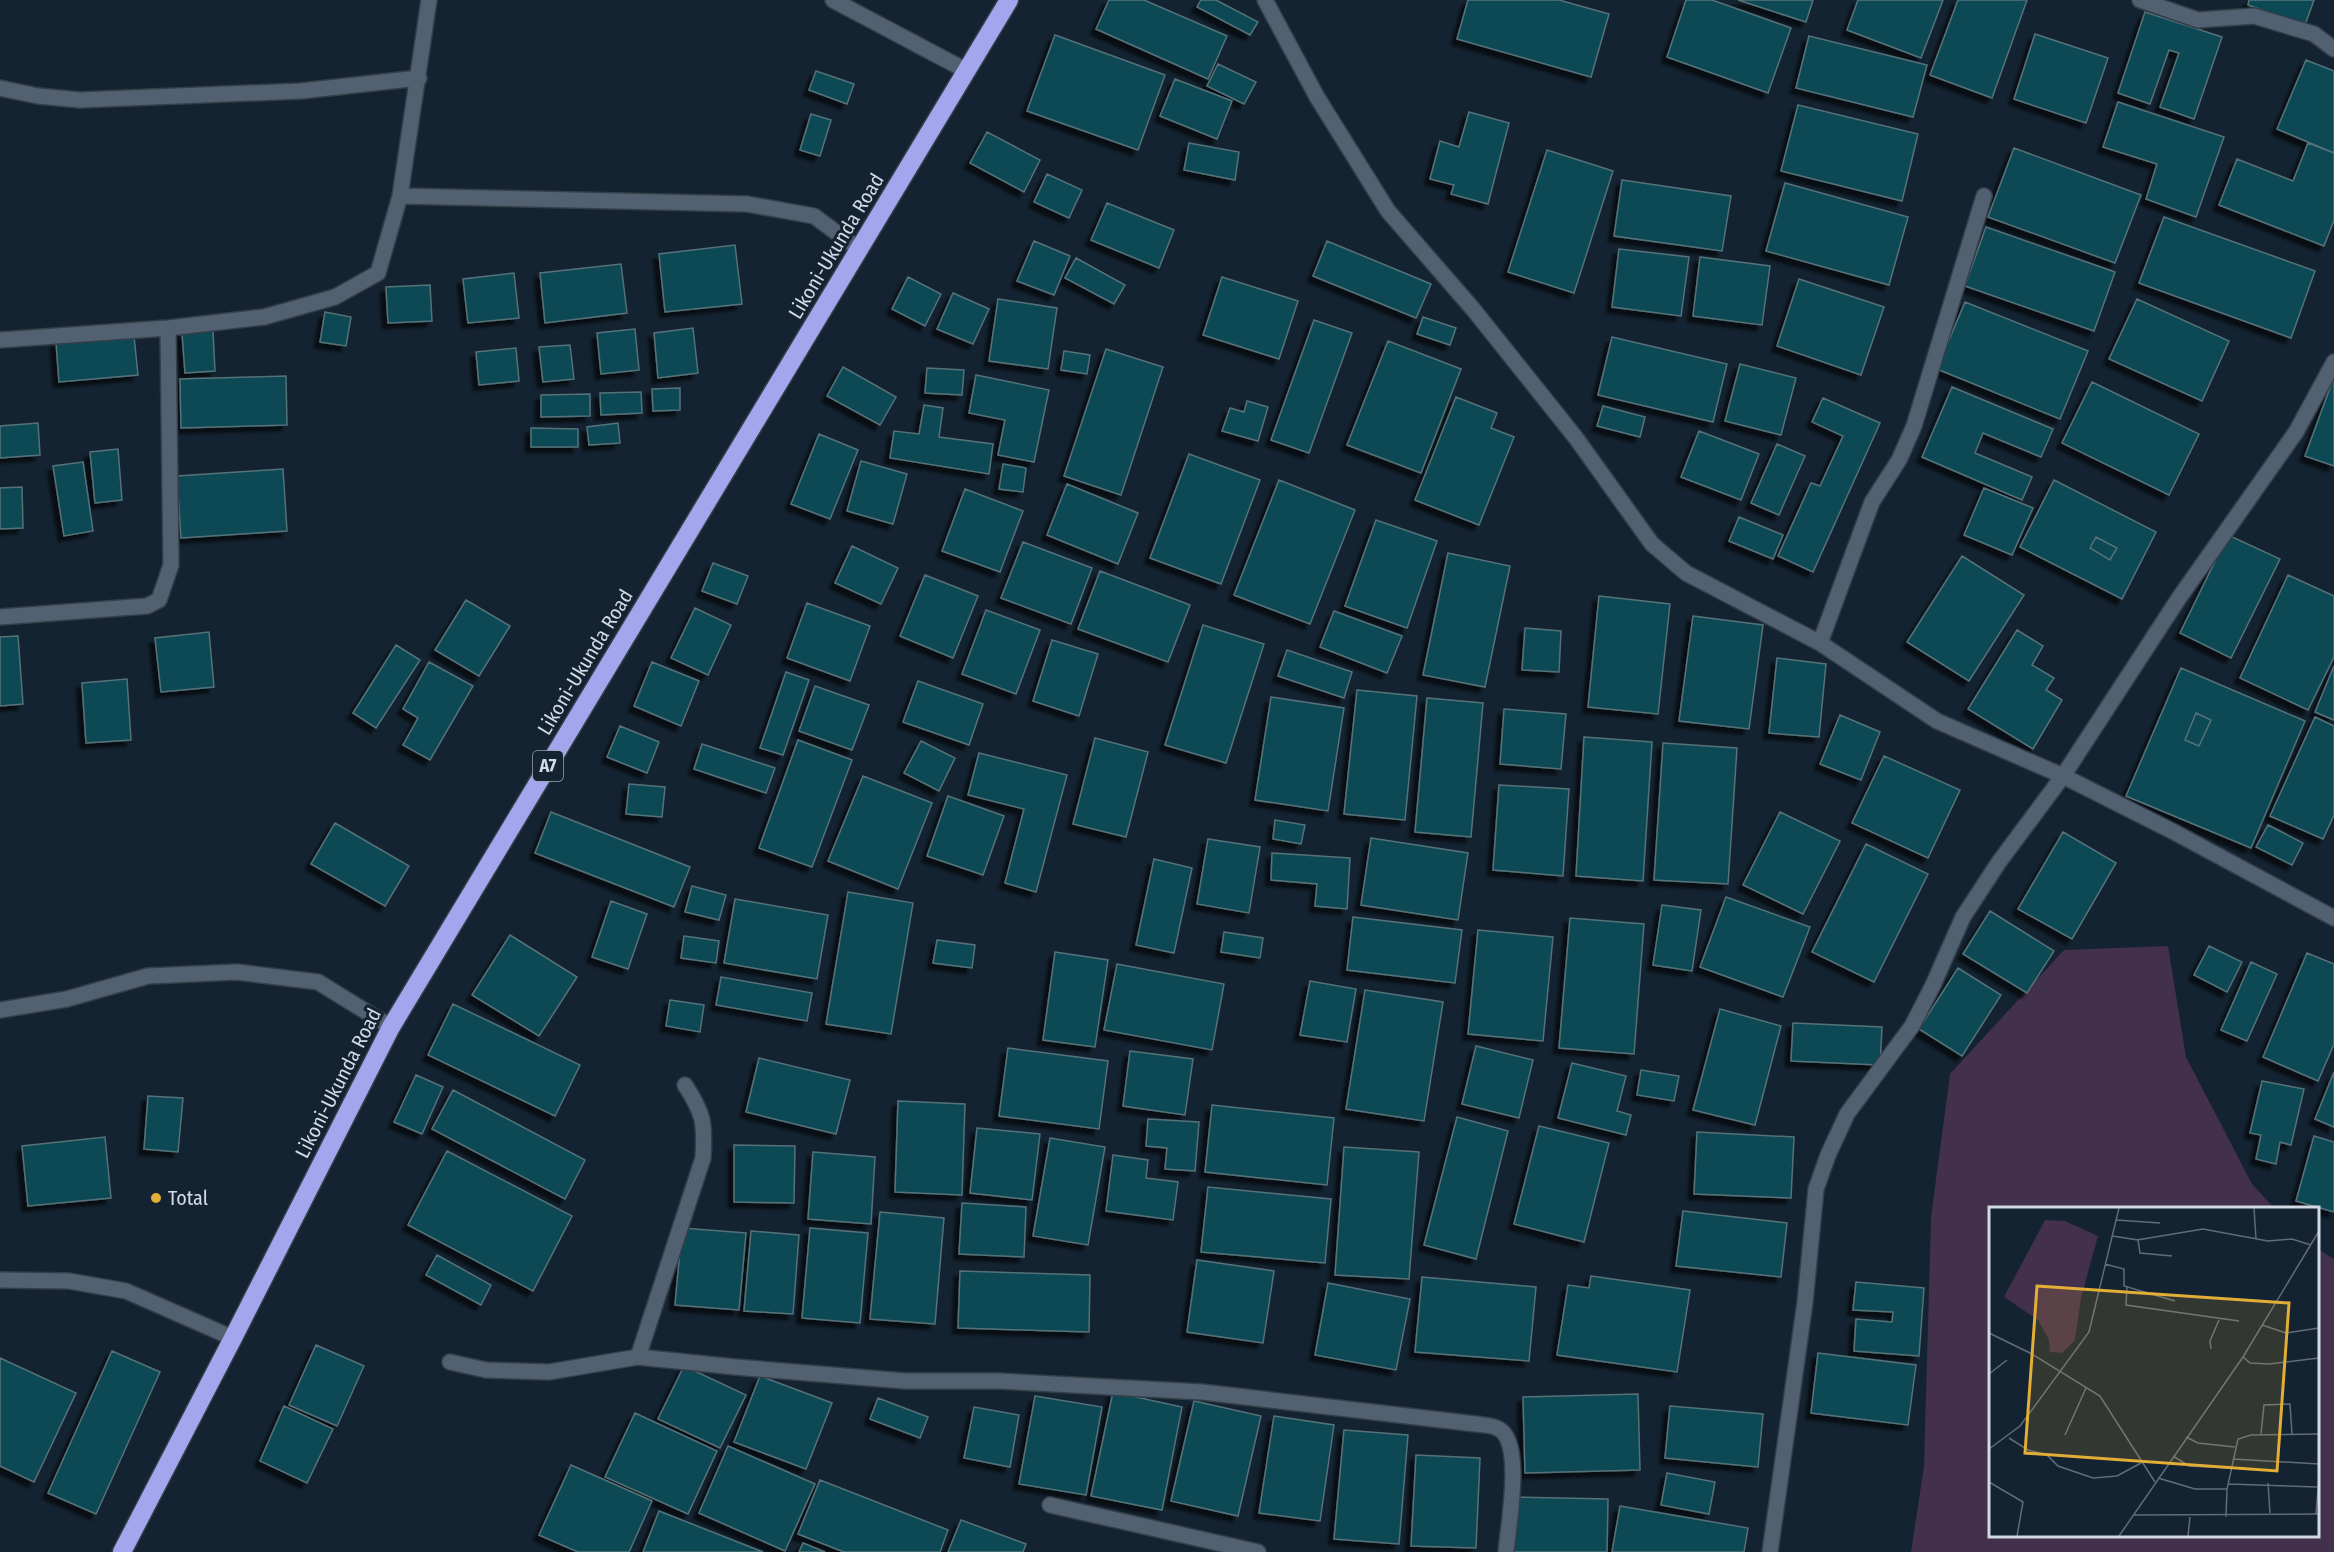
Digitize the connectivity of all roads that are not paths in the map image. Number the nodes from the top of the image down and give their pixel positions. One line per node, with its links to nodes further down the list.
1 (429, 0): 8 (street)
2 (833, 0): 7 (street)
3 (1009, 0): 7 (highway, Likoni-Ukunda Road / A7)
4 (1265, 0): 17 (street)
5 (2140, 0): 6 (street)
6 (2334, 49)
7 (967, 71): 12 (highway, Likoni-Ukunda Road / A7)
8 (418, 78): 9 (street); 10 (street)
9 (0, 88)
10 (400, 196): 12 (street); 13 (street)
11 (1984, 196): 17 (street)
12 (860, 250): 21 (highway, Likoni-Ukunda Road / A7)
13 (168, 328): 14 (street); 16 (street)
14 (0, 340)
15 (2334, 362): 18 (street)
16 (0, 617)
17 (1820, 643): 18 (street)
18 (2063, 776): 19 (street); 31 (street)
19 (2334, 918)
20 (0, 1010): 21 (street)
21 (391, 1027): 24 (highway, Likoni-Ukunda Road / A7)
22 (685, 1085): 25 (street)
23 (0, 1280): 24 (street)
24 (233, 1338): 28 (highway, Likoni-Ukunda Road / A7)
25 (638, 1357): 26 (street); 30 (street)
26 (450, 1362)
27 (1050, 1505): 29 (street)
28 (122, 1552)
29 (1258, 1552)
30 (1506, 1552)
31 (1770, 1552)

